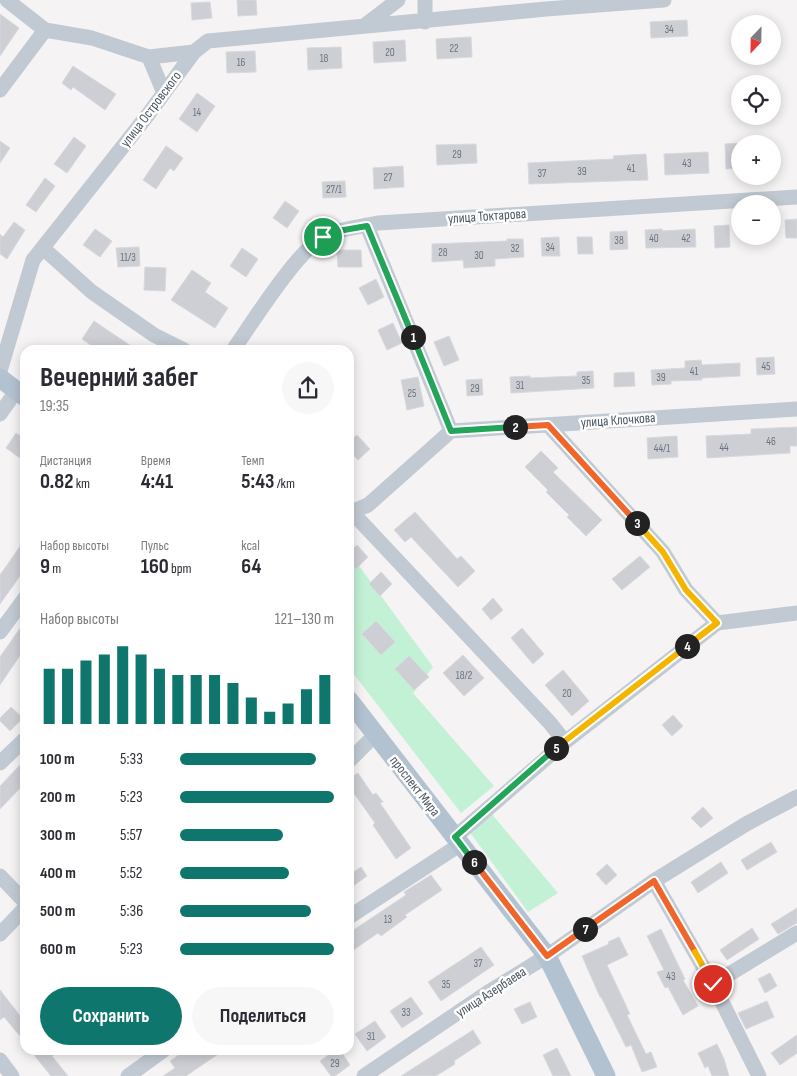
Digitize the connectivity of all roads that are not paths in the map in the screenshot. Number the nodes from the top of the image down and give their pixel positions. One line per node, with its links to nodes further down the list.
1 (7, 0): 9 (street)
2 (425, 0): 7 (street)
3 (658, 0): 4 (street, улица Островского); 6 (street, улица Островского)
4 (664, 0)
5 (396, 1): 8 (street)
6 (546, 5): 7 (street, улица Островского)
7 (425, 22): 8 (street, улица Островского)
8 (363, 27): 10 (street, улица Островского)
9 (45, 30): 11 (street); 12 (street)
10 (194, 52): 11 (street); 13 (street, улица Островского)
11 (149, 57): 13 (street)
12 (0, 90)
13 (164, 93): 16 (street, улица Островского)
14 (797, 197): 15 (street, улица Токтарова)
15 (367, 226): 18 (street, улица Токтарова); 26 (street)
16 (44, 249): 17 (street); 19 (street, улица Островского)
17 (173, 345)
18 (236, 345)
19 (0, 371)
20 (0, 378): 21 (main road)
21 (20, 393)
22 (20, 395): 24 (street)
23 (797, 409): 25 (street, улица Клочкова)
24 (0, 414)
25 (548, 425): 26 (street, улица Клочкова); 31 (street)
26 (451, 431): 27 (street)
27 (354, 510)
28 (354, 515): 35 (street)
29 (20, 605): 32 (street)
30 (797, 612): 31 (street)
31 (717, 623): 35 (street)
32 (0, 632)
33 (354, 707): 34 (main road, проспект Мира)
34 (375, 735): 37 (street); 40 (main road, проспект Мира)
35 (564, 742): 40 (street)
36 (20, 744): 38 (street)
37 (354, 755)
38 (0, 763)
39 (797, 797): 42 (street, улица Азербаева)
40 (458, 841): 45 (street); 48 (main road, проспект Мира)
41 (0, 876): 43 (street)
42 (654, 881): 48 (street, улица Азербаева); 49 (street)
43 (20, 897)
44 (20, 913): 46 (street)
45 (354, 914)
46 (0, 934)
47 (797, 934): 49 (street)
48 (547, 956): 52 (main road, проспект Мира); 55 (street, улица Азербаева)
49 (713, 984): 56 (street)
50 (154, 1055): 54 (street)
51 (0, 1060): 53 (street)
52 (602, 1075)
53 (12, 1076)
54 (128, 1076)
55 (364, 1076)
56 (759, 1076)

